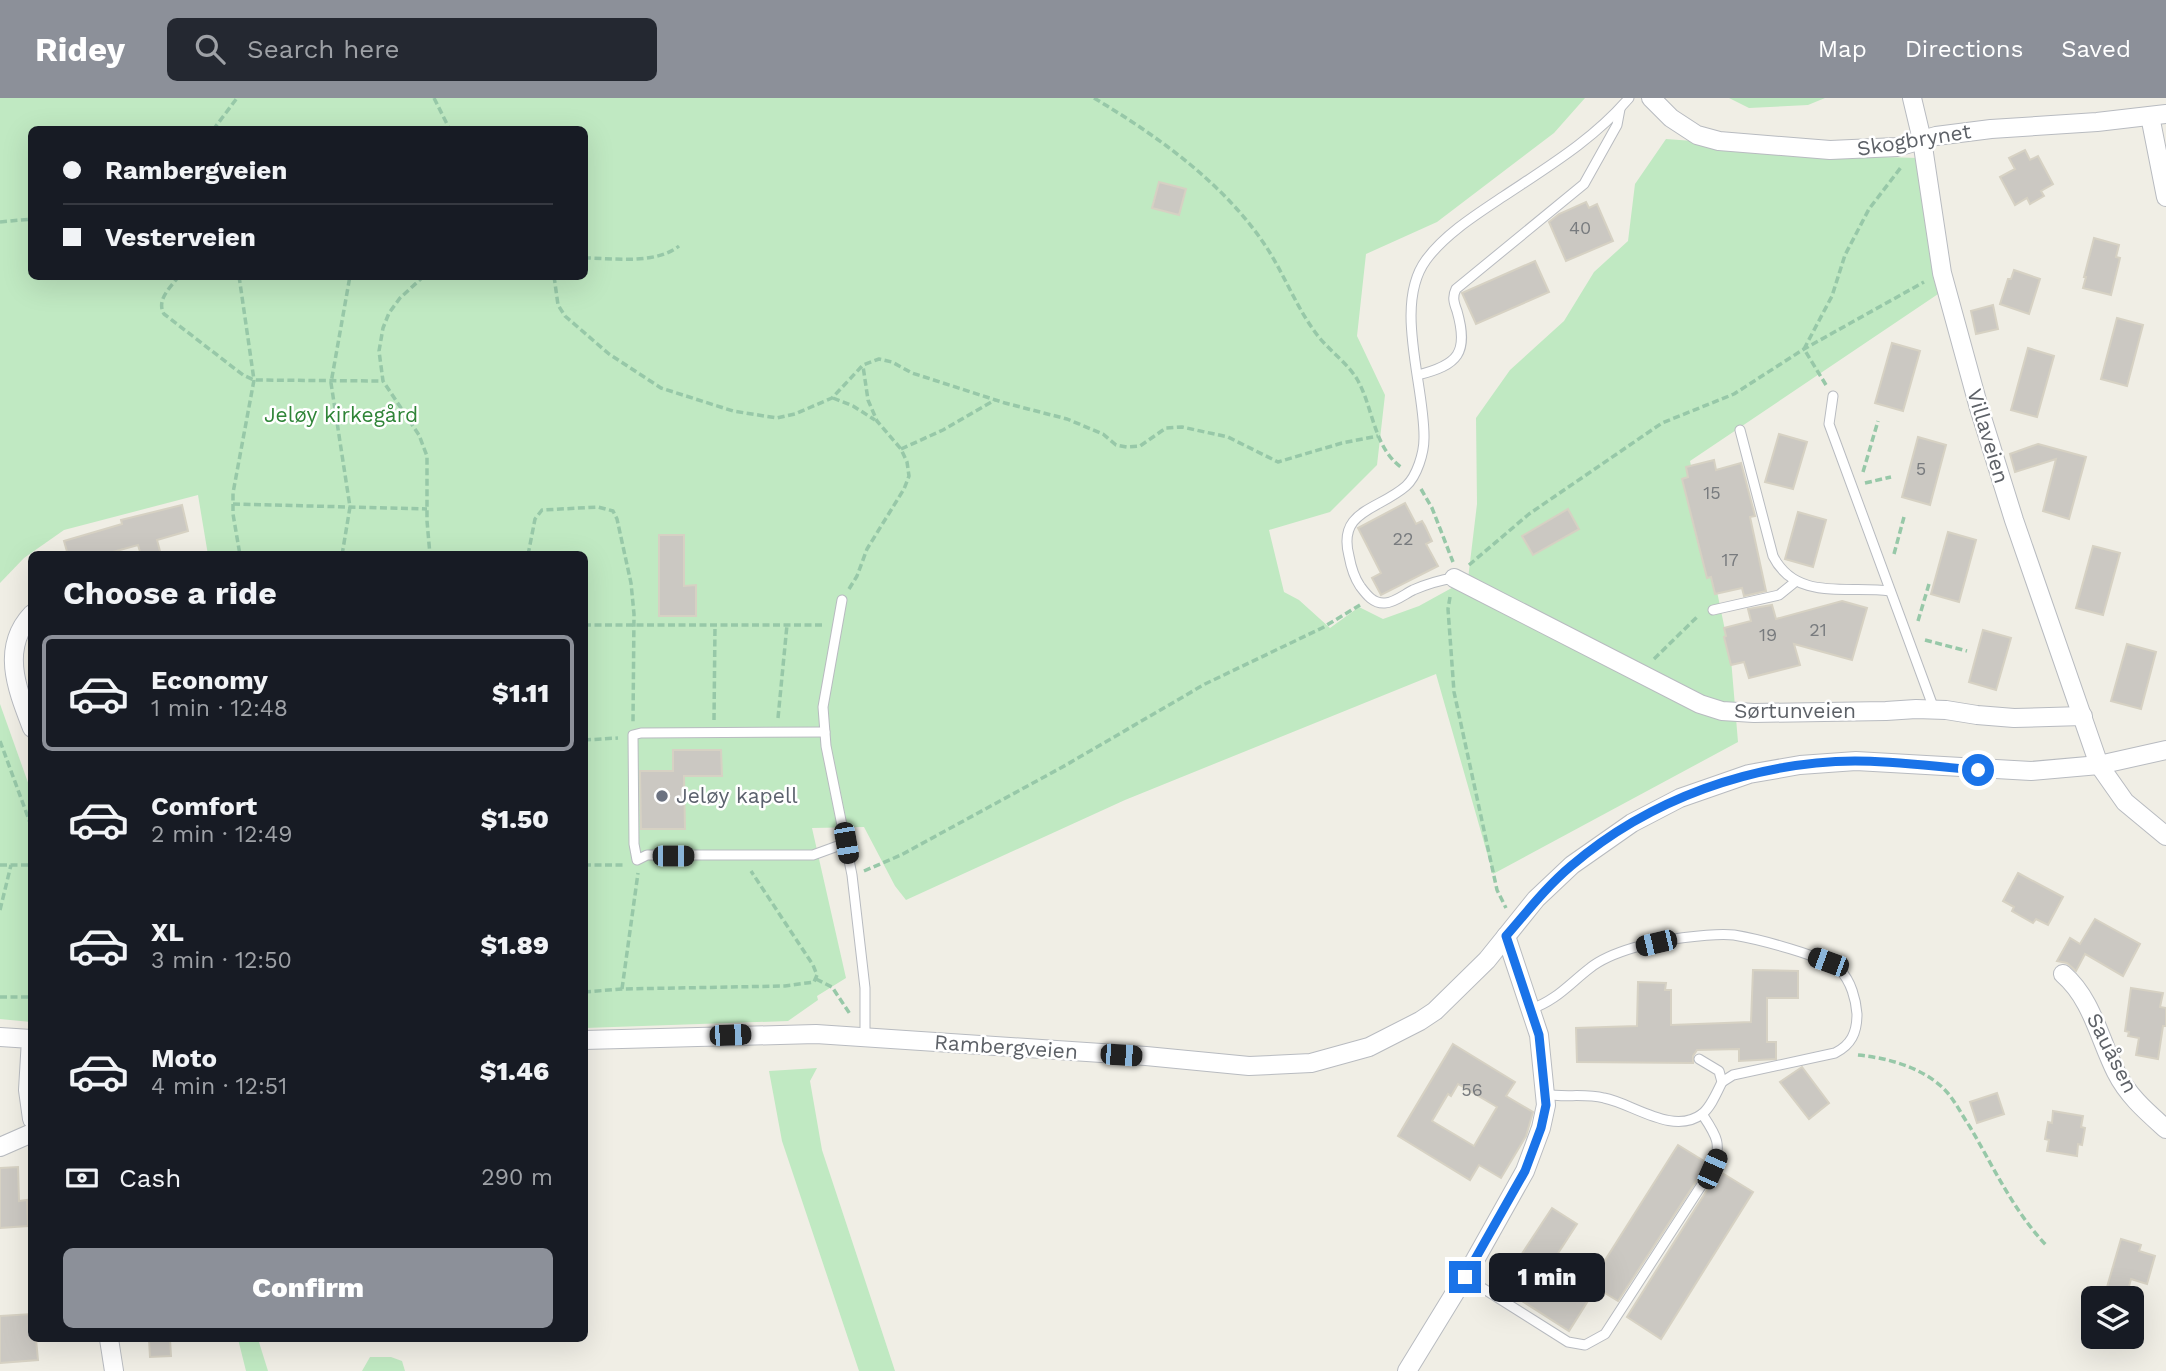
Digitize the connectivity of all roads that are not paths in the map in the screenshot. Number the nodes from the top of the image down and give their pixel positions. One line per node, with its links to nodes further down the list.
1 (1629, 98): 4 (lane)
2 (1651, 98): 6 (street, Skogbrynet)
3 (1912, 98): 6 (street, Villaveien)
4 (1620, 109): 8 (lane); 8 (lane)
5 (2158, 115): 6 (street, Skogbrynet); 7 (street, Skogbrynet)
6 (1922, 140): 19 (street, Villaveien)
7 (2166, 197)
8 (1418, 375): 11 (lane)
9 (1833, 396): 13 (lane)
10 (1740, 430): 12 (lane)
11 (1454, 578): 17 (street, Sørtunveien)
12 (1796, 582): 13 (lane); 15 (lane)
13 (1890, 592): 17 (lane)
14 (842, 600): 20 (lane)
15 (1713, 610)
16 (28, 618): 18 (street)
17 (1934, 709): 19 (street, Sørtunveien)
18 (28, 716)
19 (2083, 716): 22 (street, Villaveien)
20 (825, 732): 24 (lane); 24 (lane)
21 (2166, 750): 22 (street, Rambergveien)
22 (2099, 765): 23 (street); 25 (street, Rambergveien)
23 (2166, 836)
24 (846, 843): 29 (lane)
25 (1510, 931): 27 (street); 29 (street, Rambergveien)
26 (2063, 974): 36 (street, Sauåsen)
27 (1530, 1010): 33 (lane); 34 (street)
28 (0, 1037): 30 (street)
29 (866, 1037): 31 (street, Rambergveien)
30 (28, 1039)
31 (588, 1040)
32 (1699, 1059): 33 (lane)
33 (1722, 1082): 35 (lane)
34 (1545, 1094): 35 (lane); 39 (street)
35 (1702, 1114): 39 (lane)
36 (2166, 1129)
37 (28, 1135): 38 (street)
38 (0, 1147)
39 (1465, 1277): 42 (street)
40 (109, 1342): 41 (street)
41 (114, 1371)
42 (1407, 1371)

